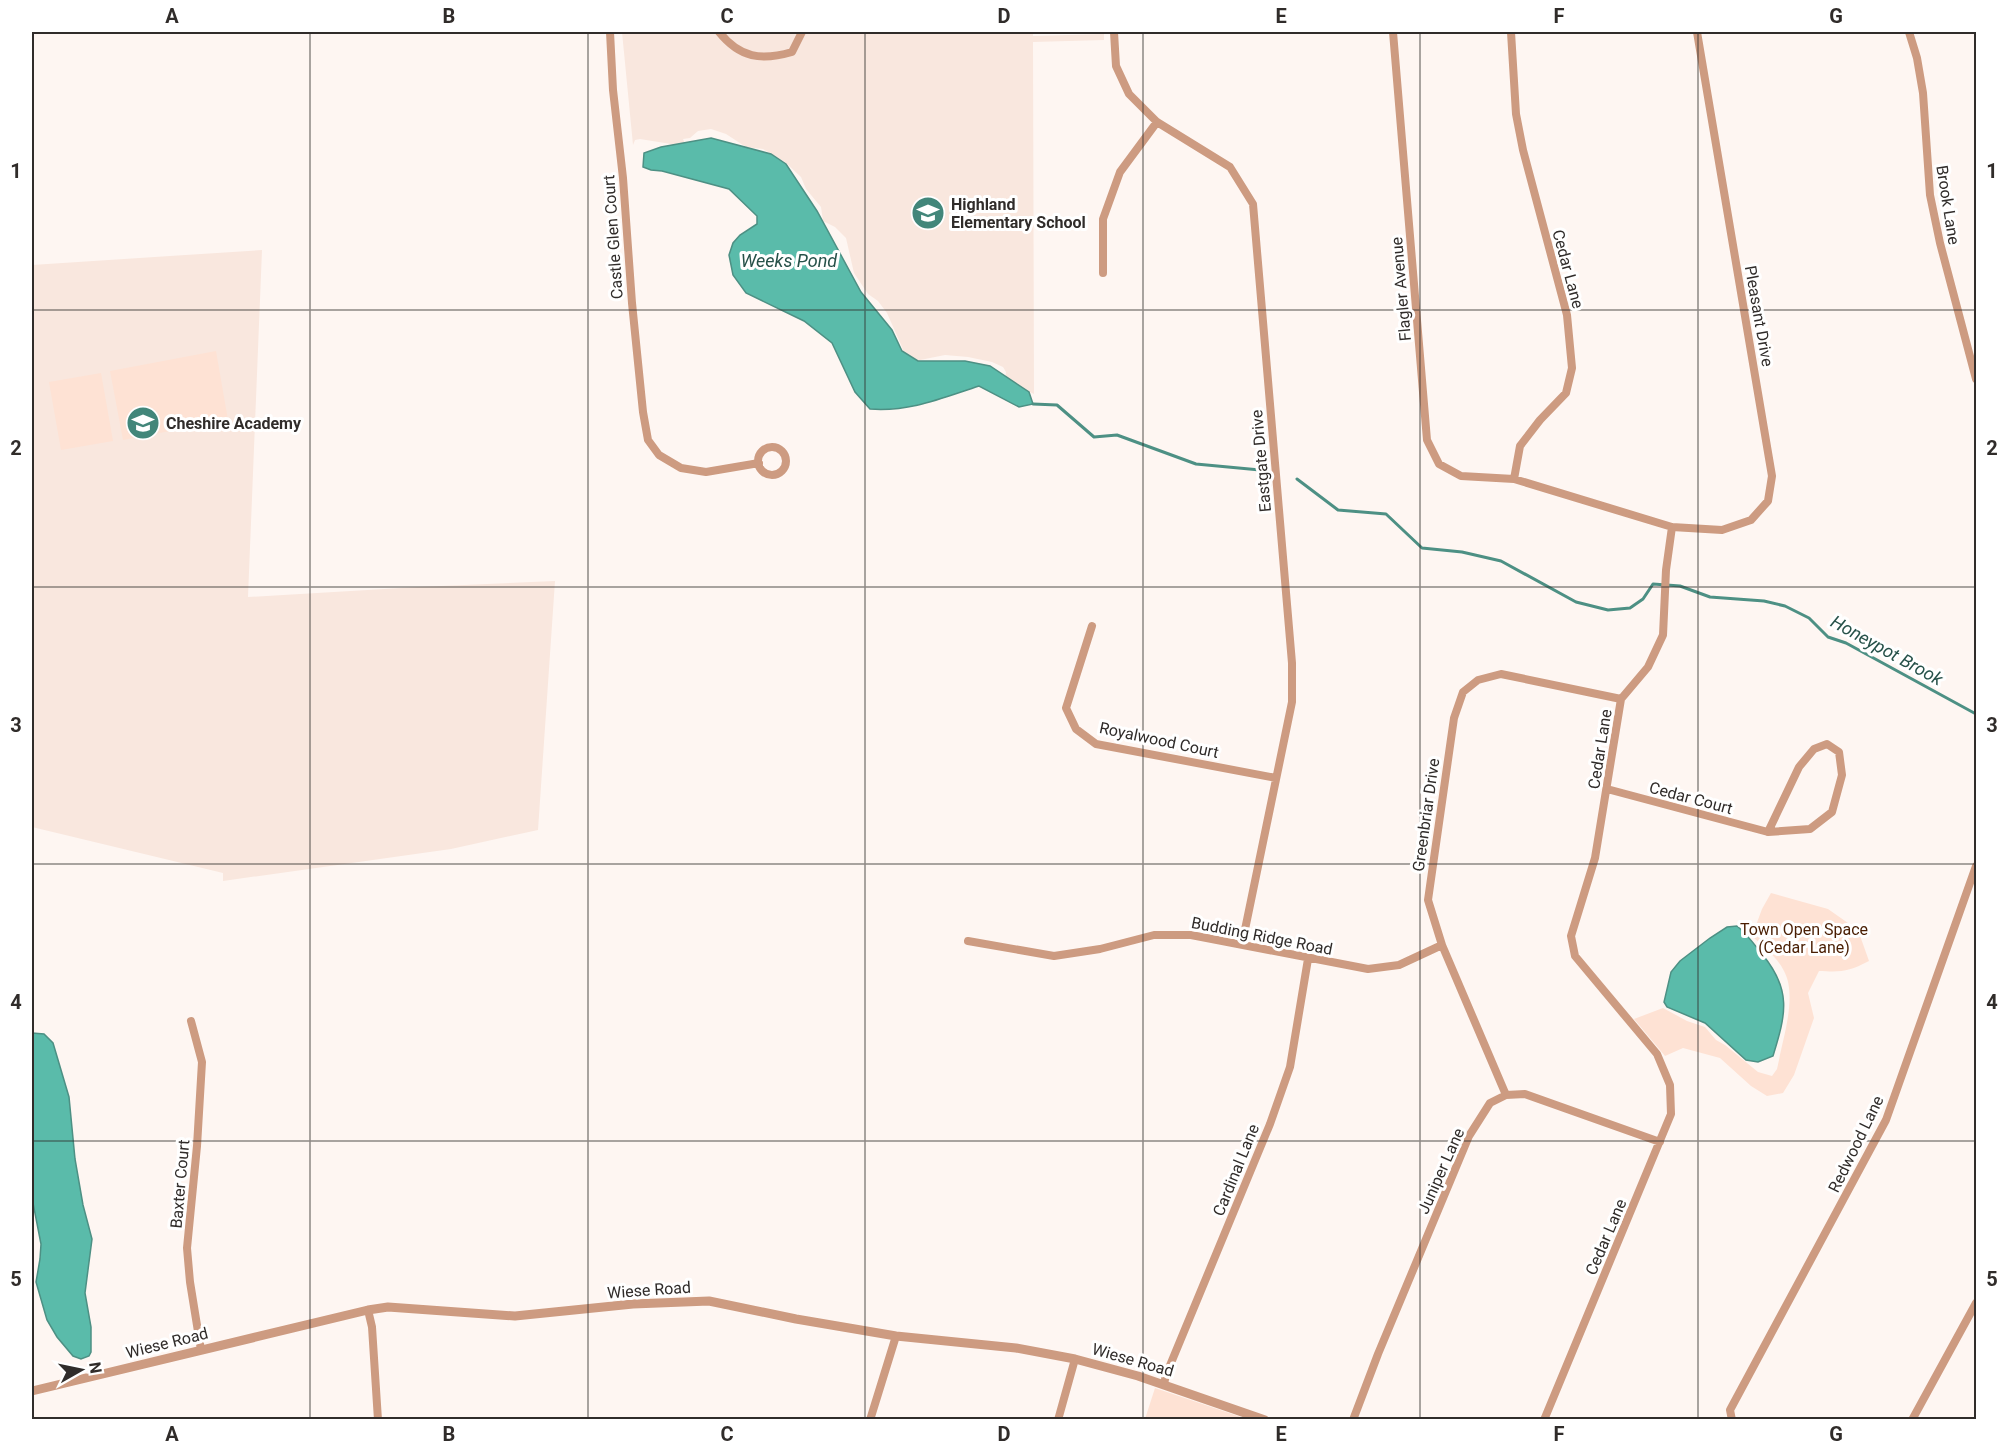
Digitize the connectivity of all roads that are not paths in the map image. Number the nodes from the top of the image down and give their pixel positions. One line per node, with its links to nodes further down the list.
1 (610, 32): 12 (street, Castle Glen Court)
2 (719, 32): 3 (street)
3 (802, 32)
4 (1114, 32): 9 (street, Eastgate Drive)
5 (1393, 32): 13 (street, Flagler Avenue)
6 (1511, 32): 13 (street, Cedar Lane)
7 (1697, 32): 14 (street, Pleasant Drive)
8 (1910, 32): 11 (street, Brook Lane)
9 (1157, 122): 10 (street); 17 (street, Eastgate Drive)
10 (1103, 273)
11 (1977, 379)
12 (759, 464)
13 (1514, 479): 14 (street)
14 (1672, 527): 16 (street, Cedar Lane)
15 (1092, 626): 17 (street, Royalwood Court)
16 (1621, 699): 18 (street, Cedar Lane); 23 (street, Greenbriar Drive)
17 (1276, 778): 22 (street, Eastgate Drive)
18 (1607, 789): 19 (street, Cedar Court); 27 (street, Cedar Lane)
19 (1768, 832): 19 (street, Cedar Court)
20 (1977, 866): 41 (street, Redwood Lane)
21 (968, 941): 22 (street, Budding Ridge Road)
22 (1242, 944): 24 (street, Budding Ridge Road)
23 (1442, 945): 24 (street, Budding Ridge Road); 26 (street, Greenbriar Drive)
24 (1308, 958): 33 (street, Cardinal Lane)
25 (191, 1021): 31 (street, Baxter Court)
26 (1506, 1095): 27 (street); 39 (street, Juniper Lane)
27 (1660, 1142): 40 (street, Cedar Lane)
28 (1977, 1303): 42 (street)
29 (368, 1310): 30 (street, Wiese Road); 31 (street, Wiese Road); 35 (street)
30 (896, 1336): 32 (street, Wiese Road); 36 (street)
31 (201, 1350): 34 (street, Wiese Road)
32 (1075, 1359): 33 (street, Wiese Road); 37 (street)
33 (1164, 1384): 38 (street, Wiese Road)
34 (32, 1391)
35 (378, 1419)
36 (870, 1419)
37 (1058, 1419)
38 (1265, 1419)
39 (1353, 1419)
40 (1544, 1419)
41 (1732, 1419)
42 (1912, 1419)

